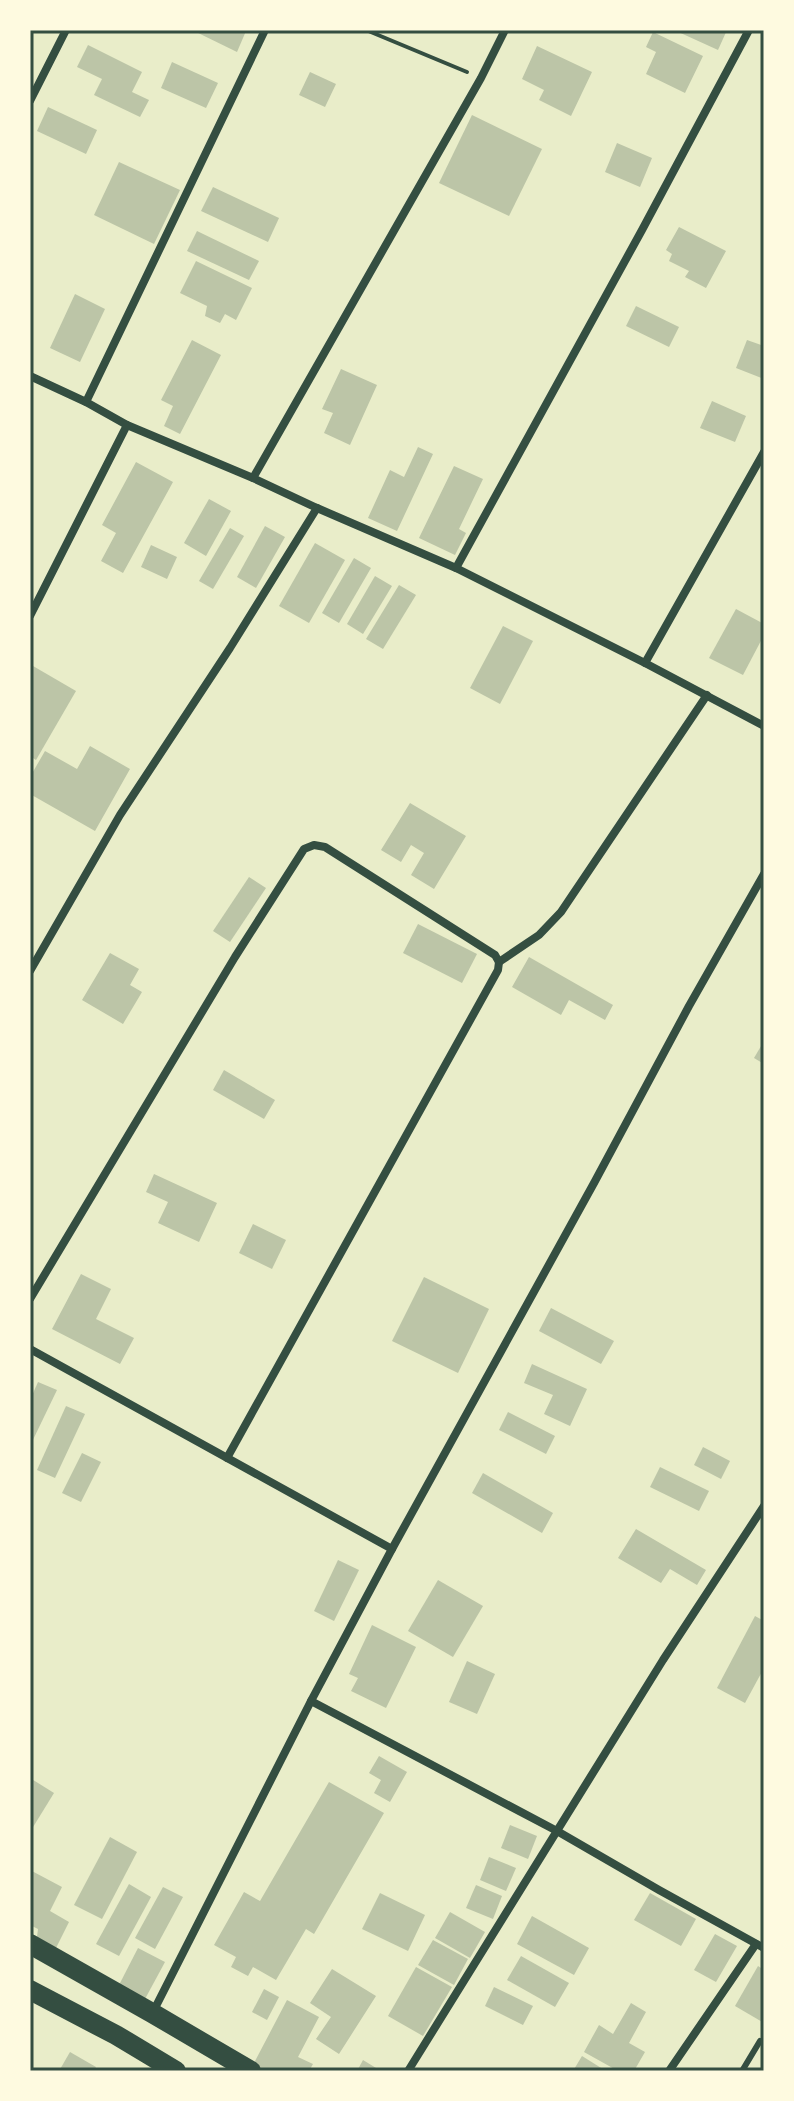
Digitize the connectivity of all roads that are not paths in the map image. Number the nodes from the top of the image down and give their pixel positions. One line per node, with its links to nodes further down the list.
1 (66, 30): 5 (street)
2 (265, 30): 7 (street)
3 (505, 30): 10 (street)
4 (749, 30): 12 (street)
5 (30, 101)
6 (30, 376): 7 (street)
7 (86, 402): 8 (street)
8 (127, 425): 10 (street); 13 (street)
9 (764, 452): 14 (street)
10 (253, 478): 11 (street)
11 (317, 508): 12 (street); 19 (street)
12 (456, 568): 14 (street)
13 (30, 616)
14 (645, 663): 15 (street)
15 (707, 695): 16 (street); 18 (street)
16 (764, 726)
17 (764, 874): 24 (street)
18 (499, 962): 20 (street); 22 (street)
19 (30, 971)
20 (30, 1299)
21 (30, 1349): 22 (street)
22 (227, 1458): 24 (street)
23 (764, 1506): 26 (street)
24 (392, 1549): 25 (street)
25 (311, 1701): 26 (street); 30 (street)
26 (557, 1831): 28 (street); 34 (street)
27 (30, 1944): 30 (highway)
28 (760, 1946): 35 (street)
29 (30, 1990): 32 (highway)
30 (152, 2013): 33 (highway)
31 (760, 2041): 36 (lane)
32 (176, 2071)
33 (251, 2071)
34 (408, 2071)
35 (669, 2071)
36 (742, 2071)

